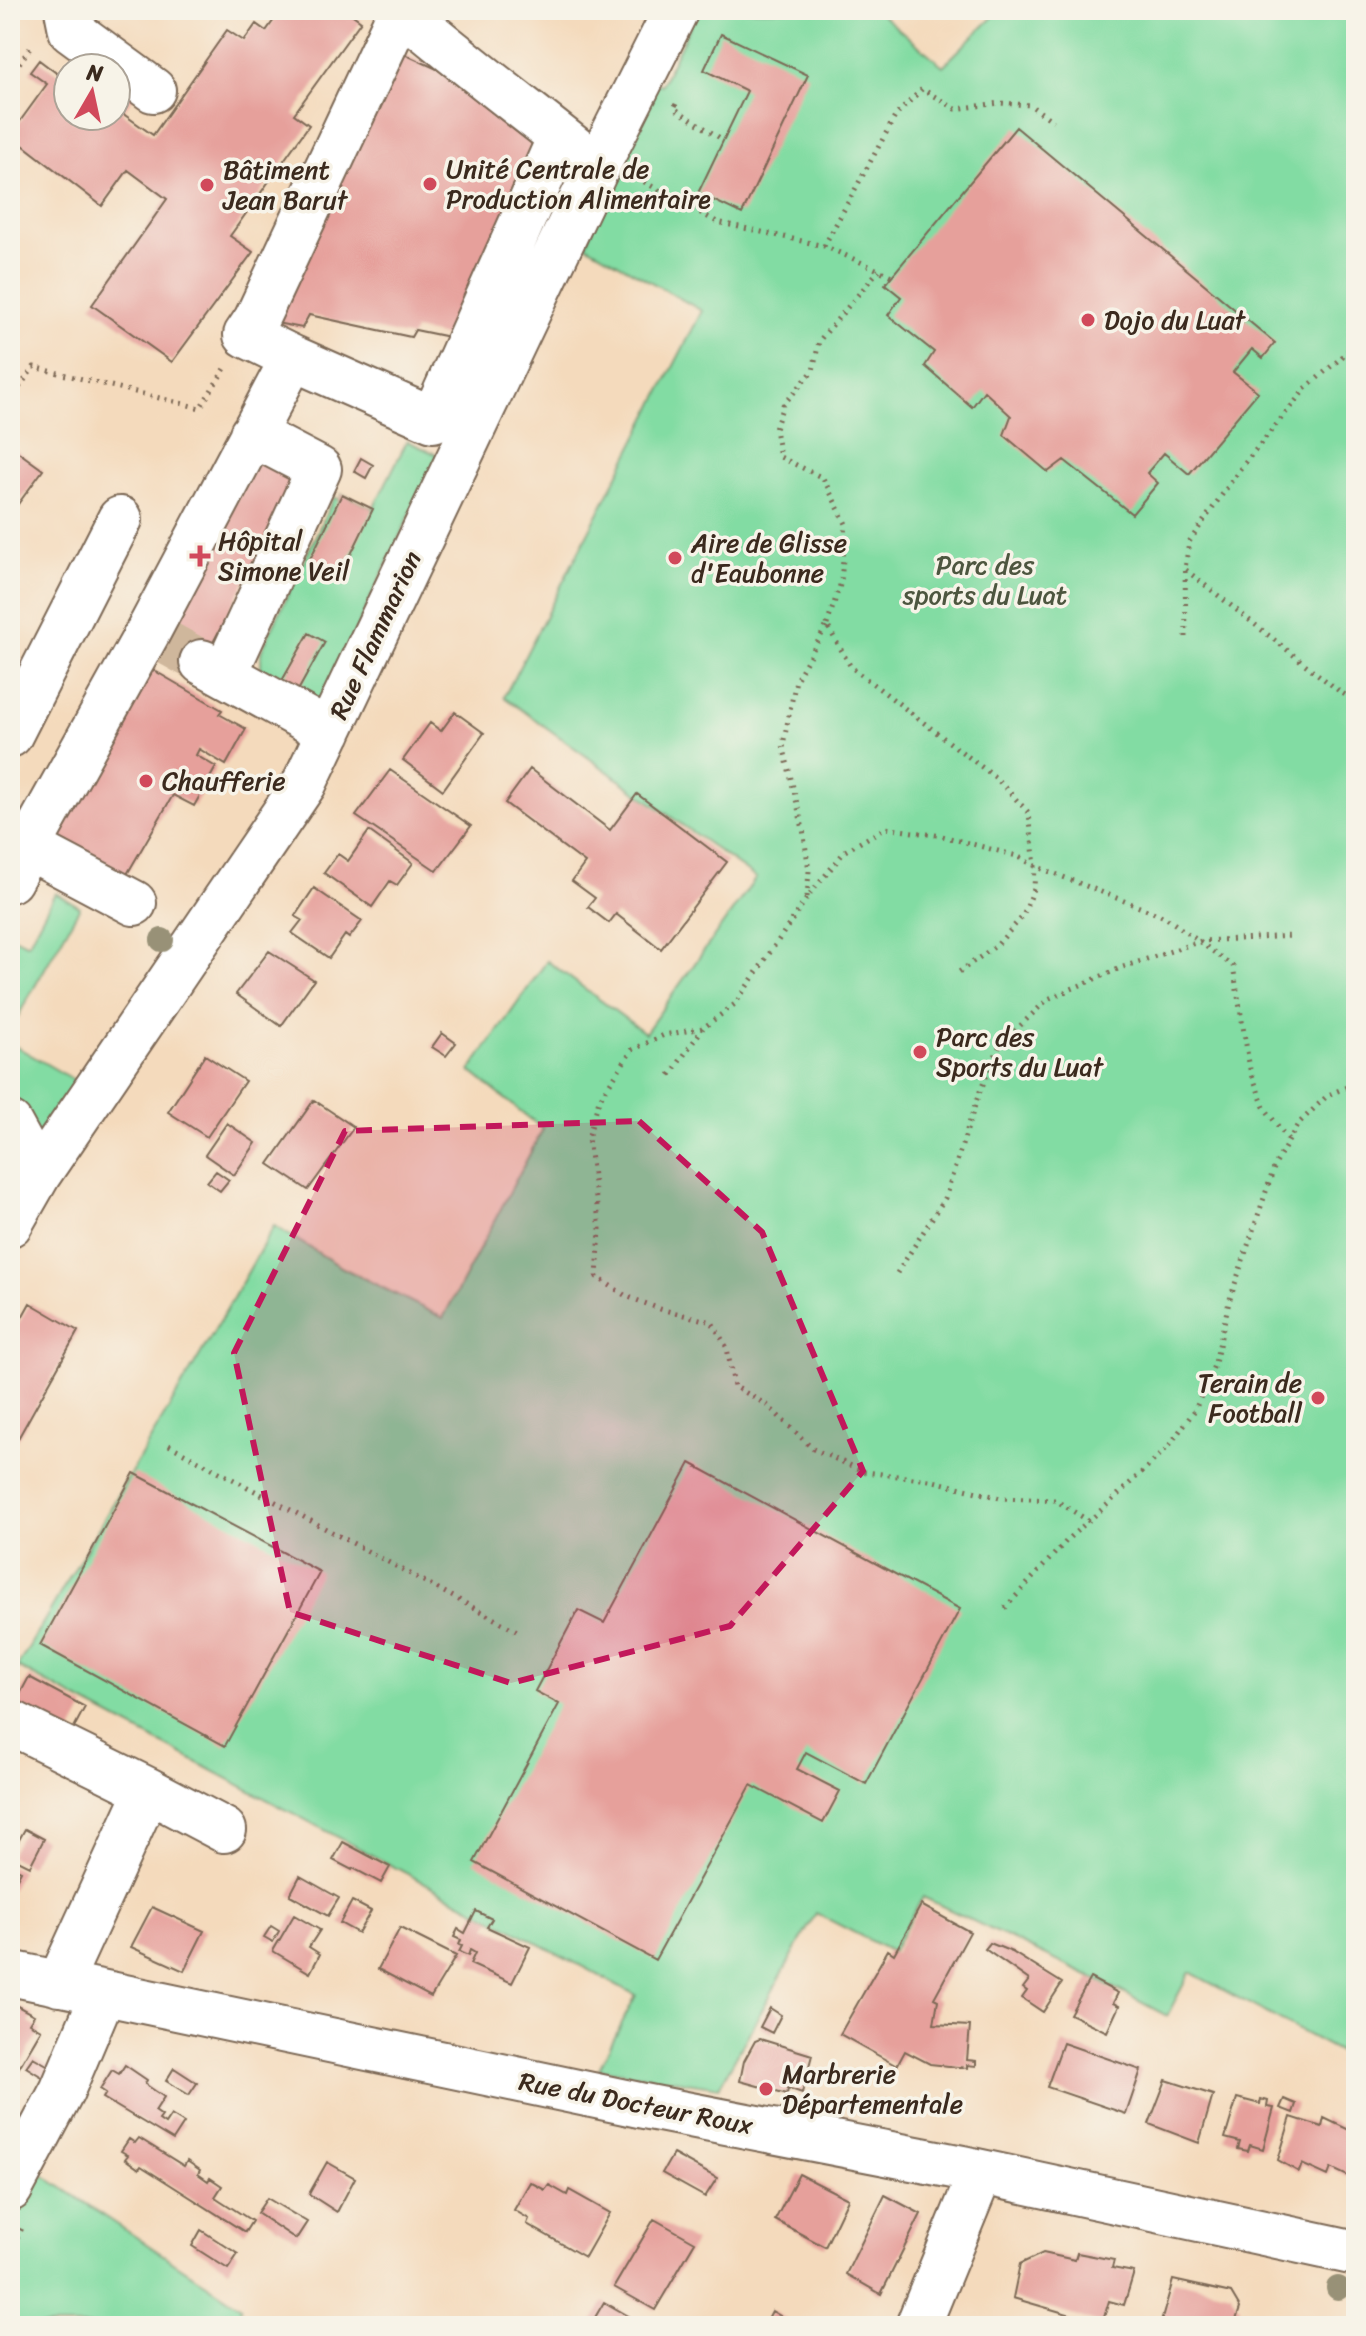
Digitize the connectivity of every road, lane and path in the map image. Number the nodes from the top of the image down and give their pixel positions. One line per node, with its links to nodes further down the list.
1 (67, 10): 4 (street)
2 (676, 10): 9 (street, Rue Flammarion)
3 (439, 24): 7 (street); 13 (street)
4 (153, 90)
5 (681, 94): 8 (path)
6 (1053, 121): 10 (path)
7 (560, 137): 9 (street); 15 (street)
8 (723, 140)
9 (599, 163): 10 (path); 23 (street, Rue Flammarion)
10 (824, 246): 11 (path)
11 (879, 270): 12 (path); 20 (path)
12 (892, 276)
13 (246, 335): 15 (street); 16 (path)
14 (1356, 342): 19 (path)
15 (293, 358): 17 (street)
16 (10, 400)
17 (252, 434): 23 (street); 25 (street)
18 (120, 519): 24 (street)
19 (1185, 569): 21 (path); 22 (path)
20 (827, 625): 26 (path); 27 (path)
21 (1186, 637)
22 (1356, 702)
23 (329, 732): 37 (street, Rue Flammarion)
24 (10, 735)
25 (19, 863): 28 (street)
26 (1035, 866): 27 (path); 30 (path); 31 (path)
27 (807, 898): 32 (path)
28 (134, 903)
29 (1293, 936): 30 (path)
30 (1201, 941): 36 (path); 39 (path)
31 (959, 972)
32 (703, 1028): 33 (path); 41 (path)
33 (670, 1075)
34 (1356, 1083): 36 (path)
35 (10, 1124): 37 (street)
36 (1289, 1141): 41 (path)
37 (38, 1175): 38 (street, Rue Flammarion)
38 (10, 1224)
39 (897, 1273)
40 (169, 1445): 43 (path)
41 (1089, 1521): 42 (path)
42 (1005, 1608)
43 (517, 1631)
44 (10, 1722): 45 (street)
45 (148, 1790): 46 (street); 48 (street)
46 (224, 1830)
47 (10, 1973): 48 (street, Rue du Docteur Roux)
48 (59, 1984): 49 (street, Rue du Docteur Roux)
49 (103, 1994): 50 (street, Rue du Docteur Roux); 51 (street)
50 (981, 2172): 52 (street, Rue du Docteur Roux); 53 (street)
51 (10, 2189)
52 (1356, 2253)
53 (918, 2326)

